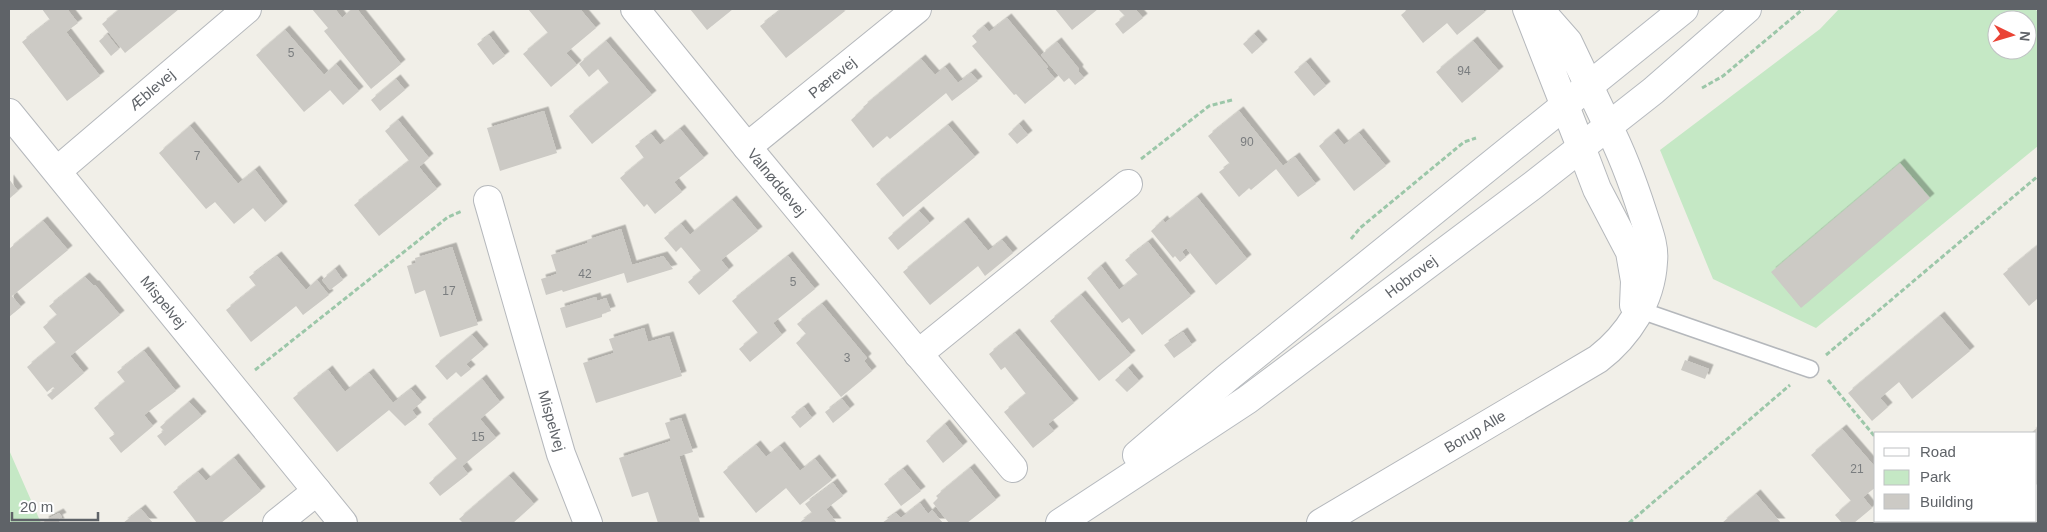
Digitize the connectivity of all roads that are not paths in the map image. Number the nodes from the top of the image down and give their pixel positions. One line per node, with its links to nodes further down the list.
1 (247, 9): 14 (street, Æblevej)
2 (635, 9): 12 (street, Valnøddevej)
3 (917, 9): 12 (street, Pærevej)
4 (1527, 9): 9 (street, Borup Alle)
5 (1539, 9): 8 (street, Borup Alle)
6 (1684, 9): 8 (street, Hobrovej)
7 (1747, 9): 11 (street, Hobrovej)
8 (1589, 85): 9 (street, Hobrovej); 11 (street, Borup Alle)
9 (1565, 104): 13 (street, Borup Alle); 25 (street, Hobrovej)
10 (9, 114): 14 (street, Mispelvej)
11 (1608, 126): 13 (street, Hobrovej); 17 (street, Borup Alle)
12 (747, 147): 18 (street, Valnøddevej)
13 (1581, 147): 17 (street, Borup Alle); 25 (street, Hobrovej)
14 (57, 171): 21 (street, Mispelvej)
15 (1128, 184): 18 (street)
16 (488, 200): 24 (street, Mispelvej)
17 (1637, 309): 19 (lane); 26 (street, Borup Alle)
18 (918, 354): 20 (street, Valnøddevej)
19 (1812, 366)
20 (1013, 468)
21 (317, 491): 22 (street); 23 (street, Mispelvej)
22 (277, 523)
23 (343, 523)
24 (588, 523)
25 (1059, 523)
26 (1321, 523)

